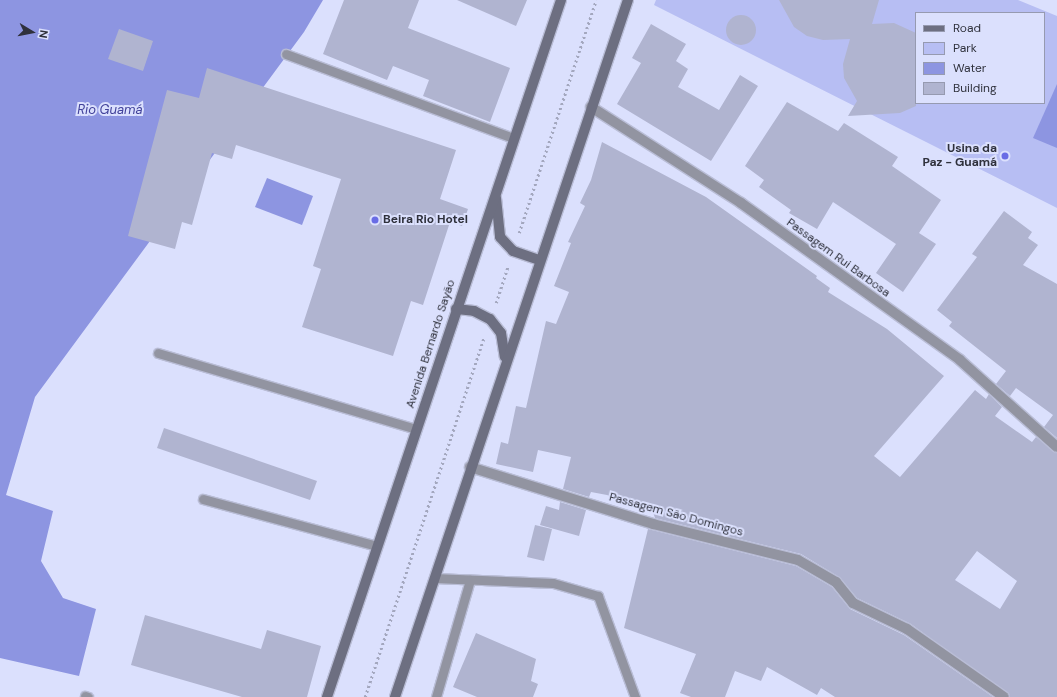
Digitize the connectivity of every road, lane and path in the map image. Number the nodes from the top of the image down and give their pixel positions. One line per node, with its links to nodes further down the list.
1 (561, 0): 6 (main road, Avenida Bernardo Sayão)
2 (596, 0): 8 (path)
3 (628, 0): 5 (main road)
4 (286, 54): 6 (lane)
5 (591, 107): 9 (main road); 15 (street, Passagem Rui Barbosa)
6 (513, 138): 7 (main road, Avenida Bernardo Sayão)
7 (495, 194): 8 (main road); 10 (main road, Avenida Bernardo Sayão)
8 (513, 251): 9 (main road); 11 (path)
9 (539, 260): 13 (main road)
10 (456, 309): 11 (main road); 14 (main road, Avenida Bernardo Sayão)
11 (490, 320): 13 (main road); 22 (path)
12 (158, 353): 14 (lane)
13 (505, 357): 16 (main road)
14 (416, 429): 18 (main road, Avenida Bernardo Sayão)
15 (1057, 447)
16 (470, 467): 19 (main road); 26 (street, Passagem São Domingos)
17 (202, 500): 18 (lane)
18 (377, 546): 21 (main road, Avenida Bernardo Sayão)
19 (434, 578): 20 (lane); 23 (main road)
20 (470, 580): 24 (lane); 25 (lane)
21 (326, 697)
22 (366, 697)
23 (395, 697)
24 (436, 697)
25 (635, 697)
26 (1004, 697)

